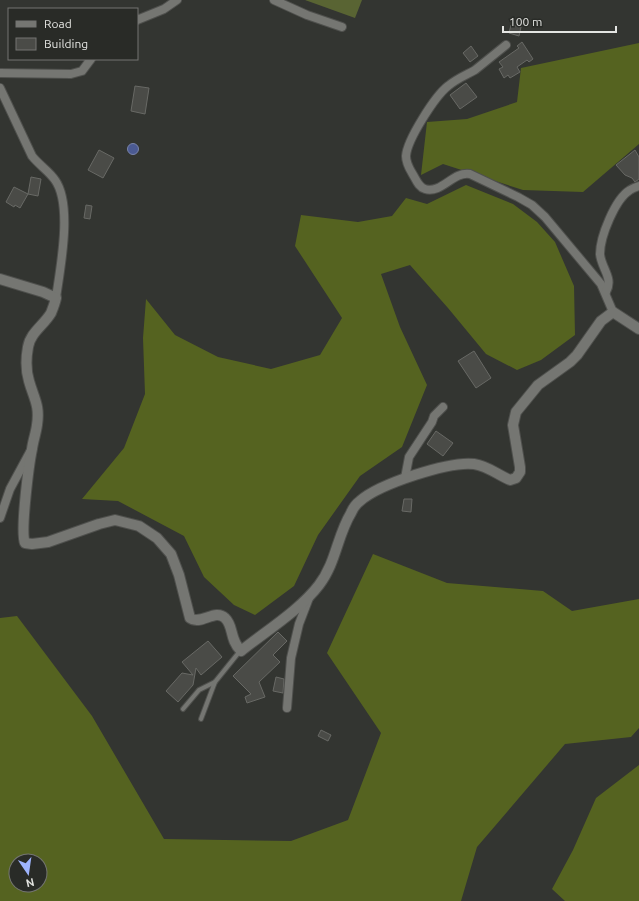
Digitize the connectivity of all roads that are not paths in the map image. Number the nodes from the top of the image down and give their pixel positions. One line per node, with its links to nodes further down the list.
1 (177, 0): 3 (street)
2 (274, 0): 4 (street)
3 (138, 20)
4 (342, 27)
5 (506, 45): 11 (street)
6 (90, 60): 7 (street)
7 (0, 73)
8 (0, 88): 12 (street)
9 (639, 186): 11 (street)
10 (0, 279): 12 (street)
11 (606, 292): 13 (street)
12 (56, 298): 16 (street)
13 (613, 312): 14 (street); 17 (street)
14 (639, 328)
15 (443, 407): 17 (street)
16 (32, 450): 18 (street); 20 (street)
17 (405, 478): 19 (street)
18 (0, 518)
19 (310, 596): 20 (street); 22 (street)
20 (241, 651): 21 (lane)
21 (215, 682): 23 (lane); 24 (lane)
22 (287, 708)
23 (184, 709)
24 (202, 719)

